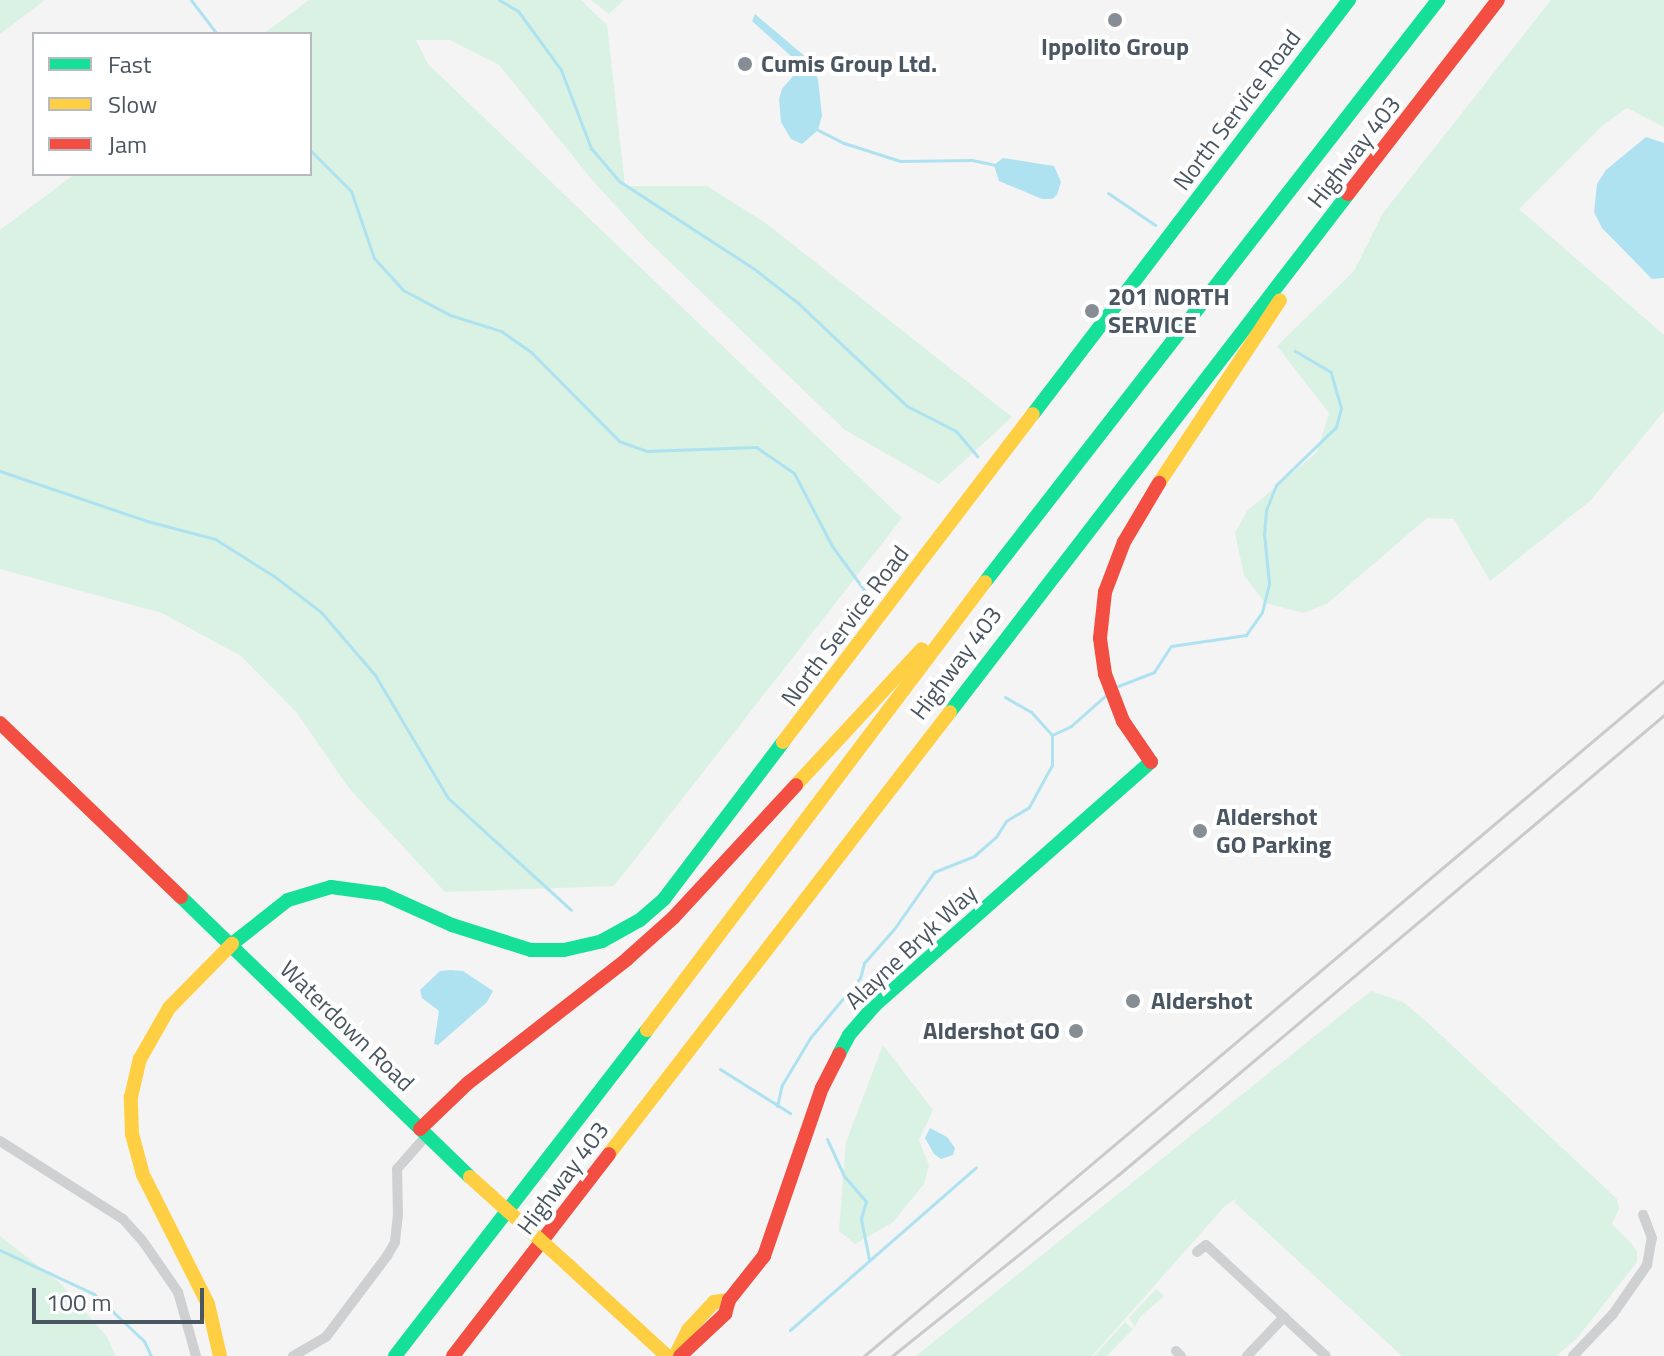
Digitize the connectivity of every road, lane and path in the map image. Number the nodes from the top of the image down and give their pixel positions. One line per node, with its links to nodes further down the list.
1 (1349, 0): 7 (main road, North Service Road)
2 (1438, 0): 5 (main road, Highway 403)
3 (1498, 0): 4 (main road, Highway 403)
4 (1326, 224): 17 (main road, Highway 403); 19 (main road, Alayne Bryk Way)
5 (990, 576): 8 (main road); 16 (main road, Highway 403)
6 (2, 730): 7 (main road, Waterdown Road)
7 (232, 944): 8 (main road, Waterdown Road); 14 (main road, North Service Road)
8 (423, 1132): 15 (street); 18 (main road, Waterdown Road, bridge)
9 (0, 1141): 13 (street)
10 (1643, 1215): 22 (street)
11 (1197, 1252): 12 (street)
12 (1284, 1317): 20 (street); 21 (street)
13 (196, 1356)
14 (220, 1356)
15 (293, 1356)
16 (395, 1356)
17 (453, 1356)
18 (667, 1356)
19 (678, 1356)
20 (1247, 1356)
21 (1326, 1356)
22 (1573, 1356)

